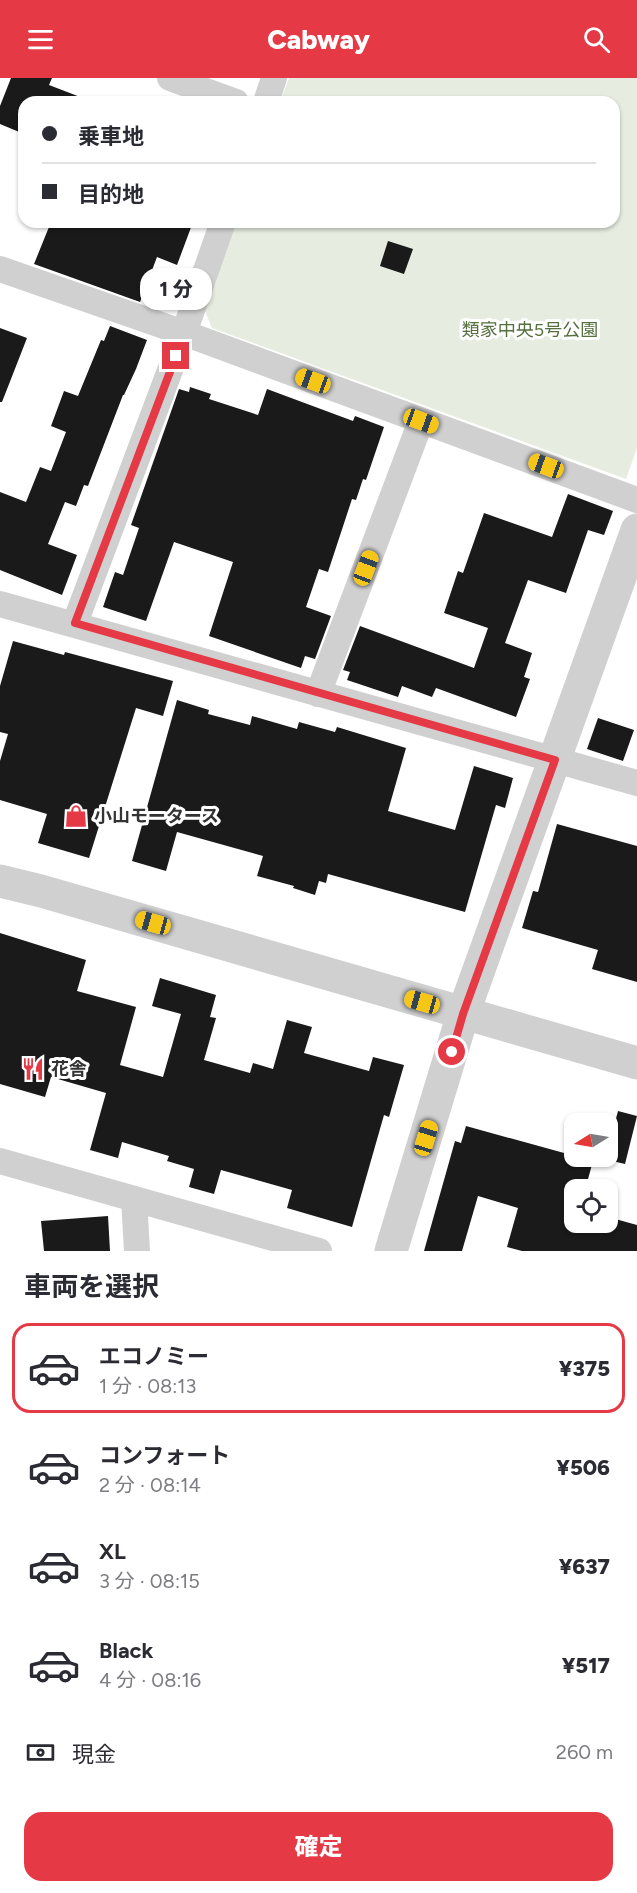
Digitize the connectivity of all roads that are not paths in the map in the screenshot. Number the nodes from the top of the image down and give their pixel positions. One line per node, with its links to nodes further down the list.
1 (170, 78): 3 (street)
2 (274, 78): 4 (street)
3 (220, 96)
4 (268, 96)
5 (221, 228): 7 (street)
6 (0, 269): 7 (street)
7 (184, 333): 8 (street); 12 (street)
8 (421, 421): 9 (street); 13 (street)
9 (637, 500)
10 (637, 530): 14 (street)
11 (0, 604): 12 (street)
12 (75, 623): 13 (street)
13 (318, 694): 14 (street)
14 (555, 760): 15 (street); 17 (street)
15 (637, 783)
16 (0, 881): 17 (street)
17 (463, 1014): 18 (street); 23 (street)
18 (637, 1063)
19 (0, 1161): 20 (street)
20 (134, 1199): 21 (street); 22 (street)
21 (137, 1251)
22 (319, 1251)
23 (391, 1251)

